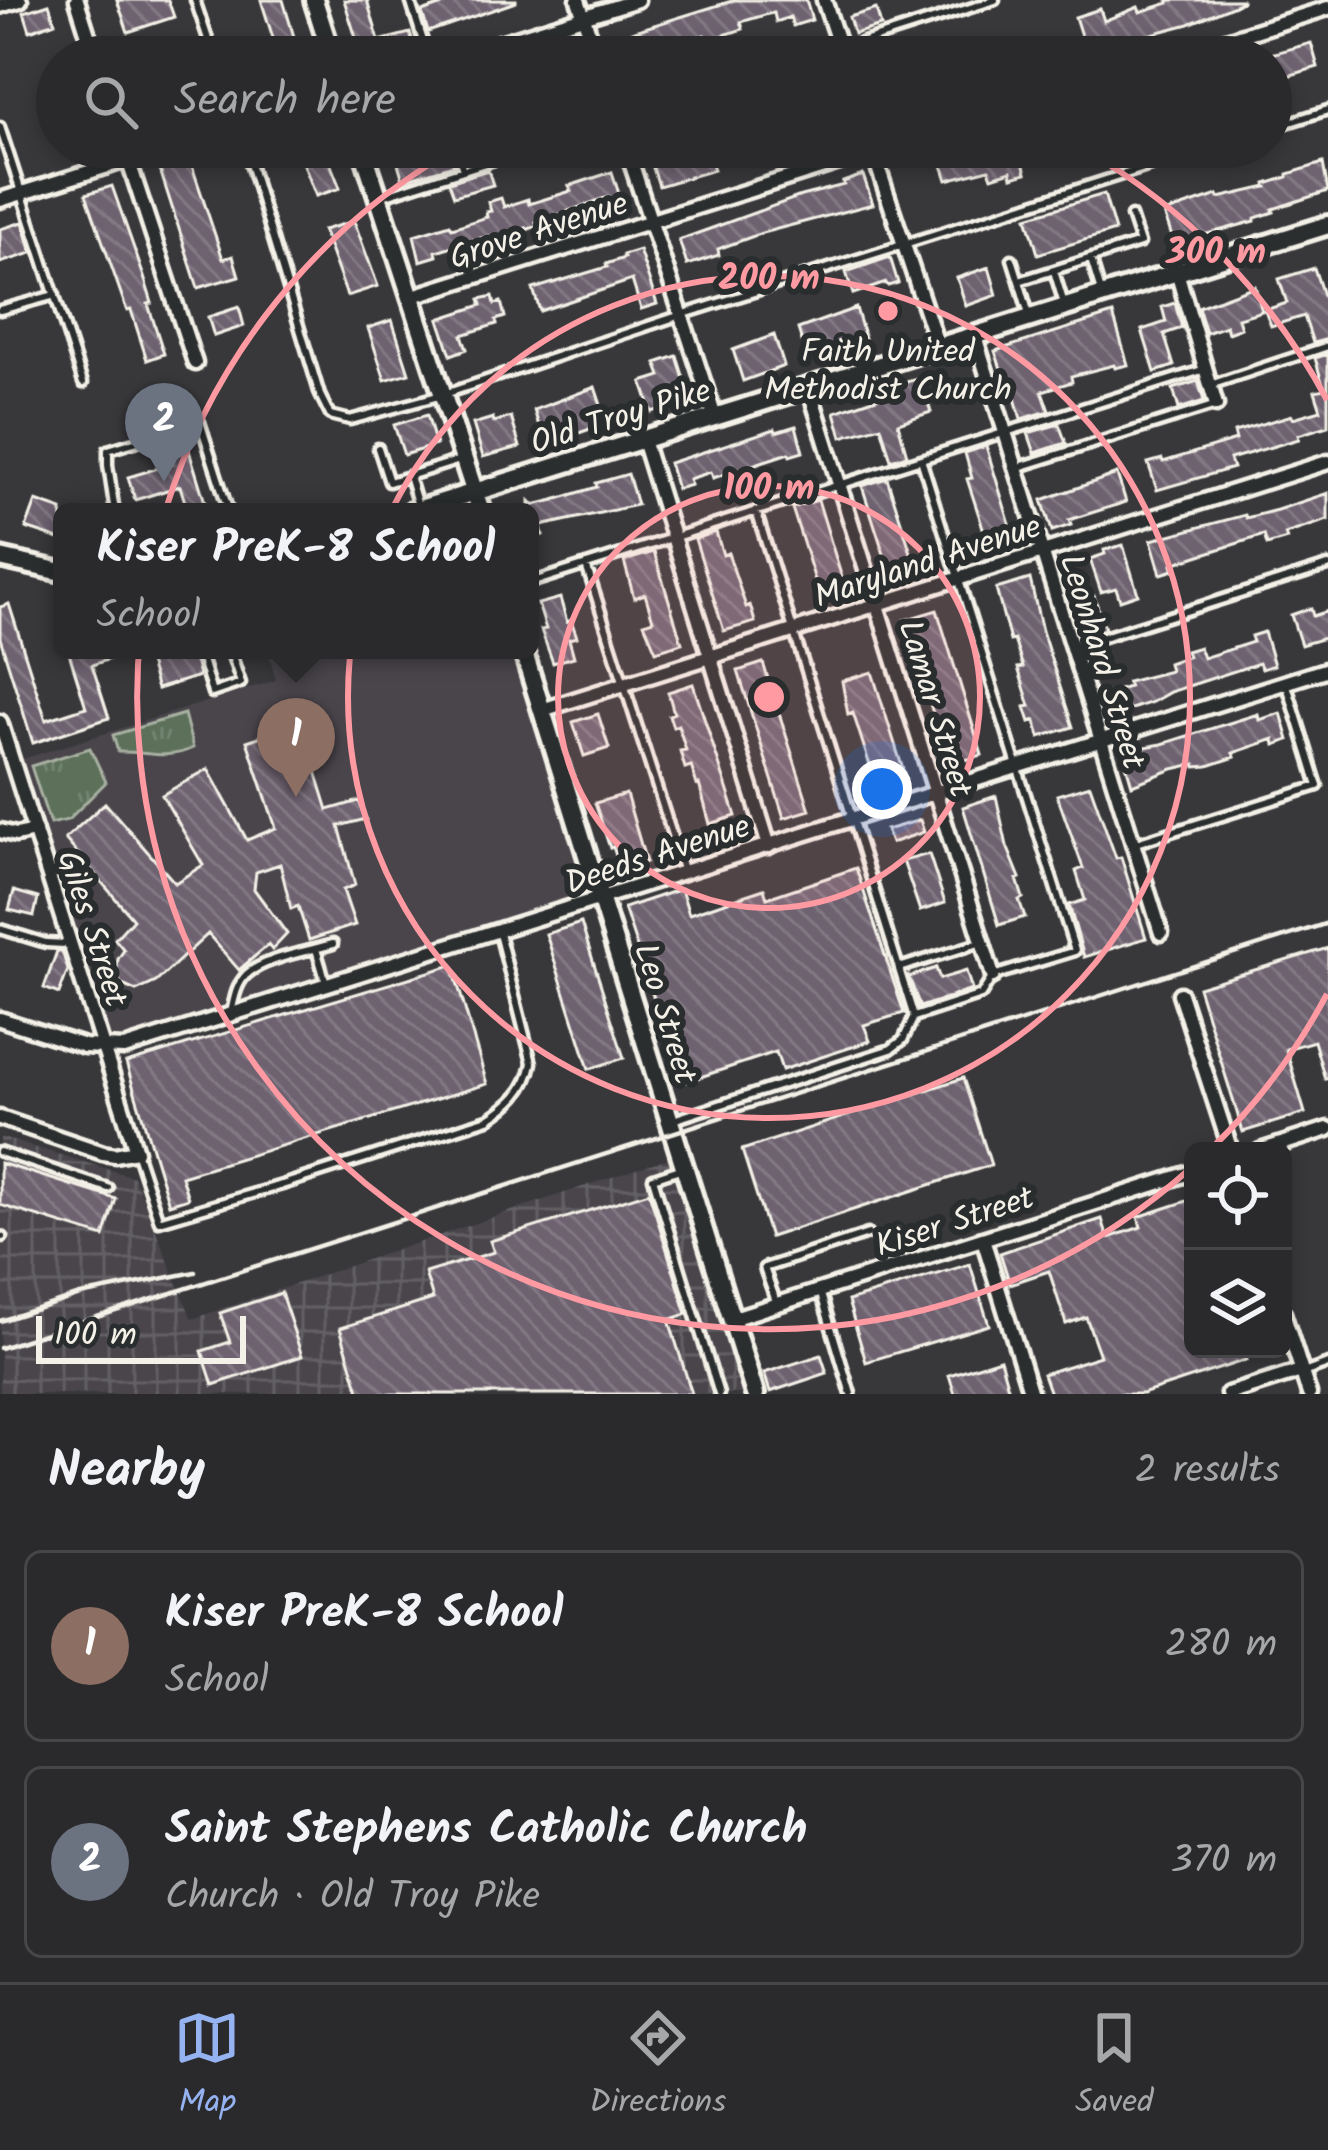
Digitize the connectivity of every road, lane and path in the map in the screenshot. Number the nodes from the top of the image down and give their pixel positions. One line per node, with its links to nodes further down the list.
1 (20, 0): 10 (street)
2 (77, 0): 13 (street)
3 (195, 0): 14 (lane)
4 (314, 0): 15 (street)
5 (410, 0): 16 (lane)
6 (578, 0): 12 (street)
7 (637, 0): 12 (street)
8 (824, 0): 19 (street)
9 (995, 0): 20 (lane)
10 (0, 6)
11 (1326, 9): 21 (street)
12 (584, 16): 17 (street); 18 (street)
13 (88, 36)
14 (207, 36)
15 (325, 36)
16 (421, 36)
17 (521, 36)
18 (590, 36)
19 (836, 36)
20 (890, 36)
21 (1239, 36)
22 (1328, 110): 23 (lane)
23 (1292, 121)
24 (0, 127): 35 (lane)
25 (87, 168): 35 (street)
26 (131, 168): 57 (street)
27 (251, 168): 62 (lane)
28 (369, 168): 36 (street)
29 (470, 168): 34 (lane)
30 (633, 168): 39 (street)
31 (815, 168): 39 (street, Grove Avenue)
32 (883, 168): 41 (street)
33 (1144, 168): 41 (lane)
34 (464, 170): 36 (lane)
35 (22, 193): 37 (street); 47 (lane)
36 (378, 198): 49 (street)
37 (0, 200)
38 (1131, 216): 43 (lane)
39 (651, 221): 49 (street, Grove Avenue); 52 (street)
40 (1327, 230): 45 (street, Old Troy Pike)
41 (904, 244): 52 (lane); 56 (street)
42 (1012, 259): 46 (lane)
43 (1091, 259): 44 (lane); 48 (lane)
44 (1054, 271): 46 (lane); 50 (lane)
45 (1177, 272): 48 (street, Old Troy Pike); 58 (street)
46 (1019, 281): 53 (lane)
47 (55, 295): 51 (lane); 59 (lane)
48 (1102, 296): 50 (street, Old Troy Pike)
49 (410, 297): 62 (street)
50 (1065, 308): 53 (street, Old Troy Pike)
51 (0, 310)
52 (682, 315): 62 (lane); 64 (street)
53 (1030, 319): 54 (street, Old Troy Pike)
54 (975, 336): 56 (street, Old Troy Pike); 65 (street, Leonhard Street)
55 (1328, 346): 60 (lane)
56 (938, 347): 61 (street, Old Troy Pike)
57 (195, 363)
58 (1206, 369): 60 (street); 65 (lane)
59 (83, 382)
60 (1210, 385): 63 (street)
61 (808, 388): 64 (street, Old Troy Pike); 73 (street, Lamar Street)
62 (442, 395): 68 (street)
63 (1216, 405): 71 (lane)
64 (715, 417): 66 (street, Old Troy Pike)
65 (1004, 433): 69 (lane); 71 (street, Leonhard Street)
66 (643, 440): 74 (street, Old Troy Pike); 81 (street)
67 (379, 448): 72 (lane)
68 (464, 459): 72 (lane); 74 (street)
69 (921, 459): 73 (lane); 87 (lane)
70 (1328, 462): 82 (street, Maryland Avenue)
71 (1016, 468): 82 (street, Leonhard Street)
72 (409, 476): 77 (lane)
73 (839, 485): 80 (lane); 89 (street, Lamar Street)
74 (475, 492): 78 (street, Old Troy Pike); 79 (street)
75 (114, 503): 76 (lane)
76 (226, 503)
77 (414, 503)
78 (440, 503)
79 (478, 503)
80 (756, 511): 81 (lane); 90 (lane)
81 (673, 537): 84 (lane); 92 (street)
82 (1042, 552): 87 (street, Maryland Avenue); 91 (street, Leonhard Street)
83 (0, 558): 86 (street)
84 (586, 565): 88 (lane); 98 (lane)
85 (1328, 566): 91 (lane)
86 (53, 570)
87 (958, 578): 89 (street, Maryland Avenue); 102 (lane)
88 (539, 580)
89 (877, 604): 90 (street, Maryland Avenue); 103 (street, Lamar Street)
90 (794, 631): 92 (street, Maryland Avenue); 104 (lane)
91 (1072, 647): 101 (street, Leonhard Street)
92 (710, 657): 98 (street, Maryland Avenue); 108 (street)
93 (202, 659): 94 (lane)
94 (233, 659)
95 (526, 659): 99 (street, Leo Street)
96 (1328, 669): 97 (street, Deeds Avenue)
97 (1286, 682): 101 (street, Deeds Avenue); 107 (lane)
98 (624, 684): 99 (street, Maryland Avenue); 109 (lane)
99 (542, 710): 110 (street, Leo Street)
100 (0, 722): 106 (street, Giles Street)
101 (1101, 741): 102 (street, Deeds Avenue); 107 (street, Leonhard Street)
102 (1018, 767): 103 (street, Deeds Avenue); 119 (lane)
103 (936, 793): 104 (street, Deeds Avenue); 114 (street, Lamar Street)
104 (852, 819): 108 (street, Deeds Avenue); 118 (lane)
105 (0, 832): 106 (street)
106 (35, 832): 115 (street, Giles Street)
107 (1133, 844): 113 (street, Leonhard Street)
108 (769, 846): 109 (street, Deeds Avenue)
109 (684, 872): 110 (street, Deeds Avenue)
110 (600, 899): 112 (street, Deeds Avenue); 127 (street, Leo Street)
111 (0, 929): 115 (lane)
112 (498, 932): 120 (street, Deeds Avenue); 131 (lane)
113 (1161, 933)
114 (982, 942): 118 (lane); 119 (street, Lamar Street)
115 (71, 944): 125 (street, Giles Street)
116 (333, 944): 117 (lane)
117 (316, 949): 120 (lane); 122 (lane)
118 (898, 968): 123 (lane)
119 (993, 976): 123 (lane)
120 (327, 986): 122 (street, Deeds Avenue)
121 (1180, 994): 129 (street)
122 (230, 1016): 125 (street, Deeds Avenue)
123 (914, 1017): 127 (lane)
124 (0, 1019): 125 (street, Deeds Avenue)
125 (104, 1049): 131 (street, Giles Street)
126 (0, 1118): 131 (street)
127 (670, 1121): 133 (street, Leo Street)
128 (1328, 1130): 130 (street)
129 (1228, 1142)
130 (1289, 1142)
131 (136, 1151)
132 (0, 1152): 135 (lane)
133 (683, 1168): 140 (street, Leo Street); 144 (lane)
134 (1184, 1175): 137 (street, Kiser Street)
135 (107, 1188)
136 (868, 1234): 139 (lane)
137 (983, 1239): 138 (street, Kiser Street); 147 (street)
138 (820, 1291): 139 (street, Kiser Street); 146 (lane)
139 (776, 1304): 140 (street, Kiser Street)
140 (731, 1319): 145 (street, Leo Street)
141 (1292, 1341): 143 (street)
142 (1328, 1364): 143 (lane)
143 (1302, 1372): 148 (street); 149 (street)
144 (719, 1394)
145 (754, 1394)
146 (851, 1394)
147 (1030, 1394)
148 (1228, 1394)
149 (1309, 1394)

